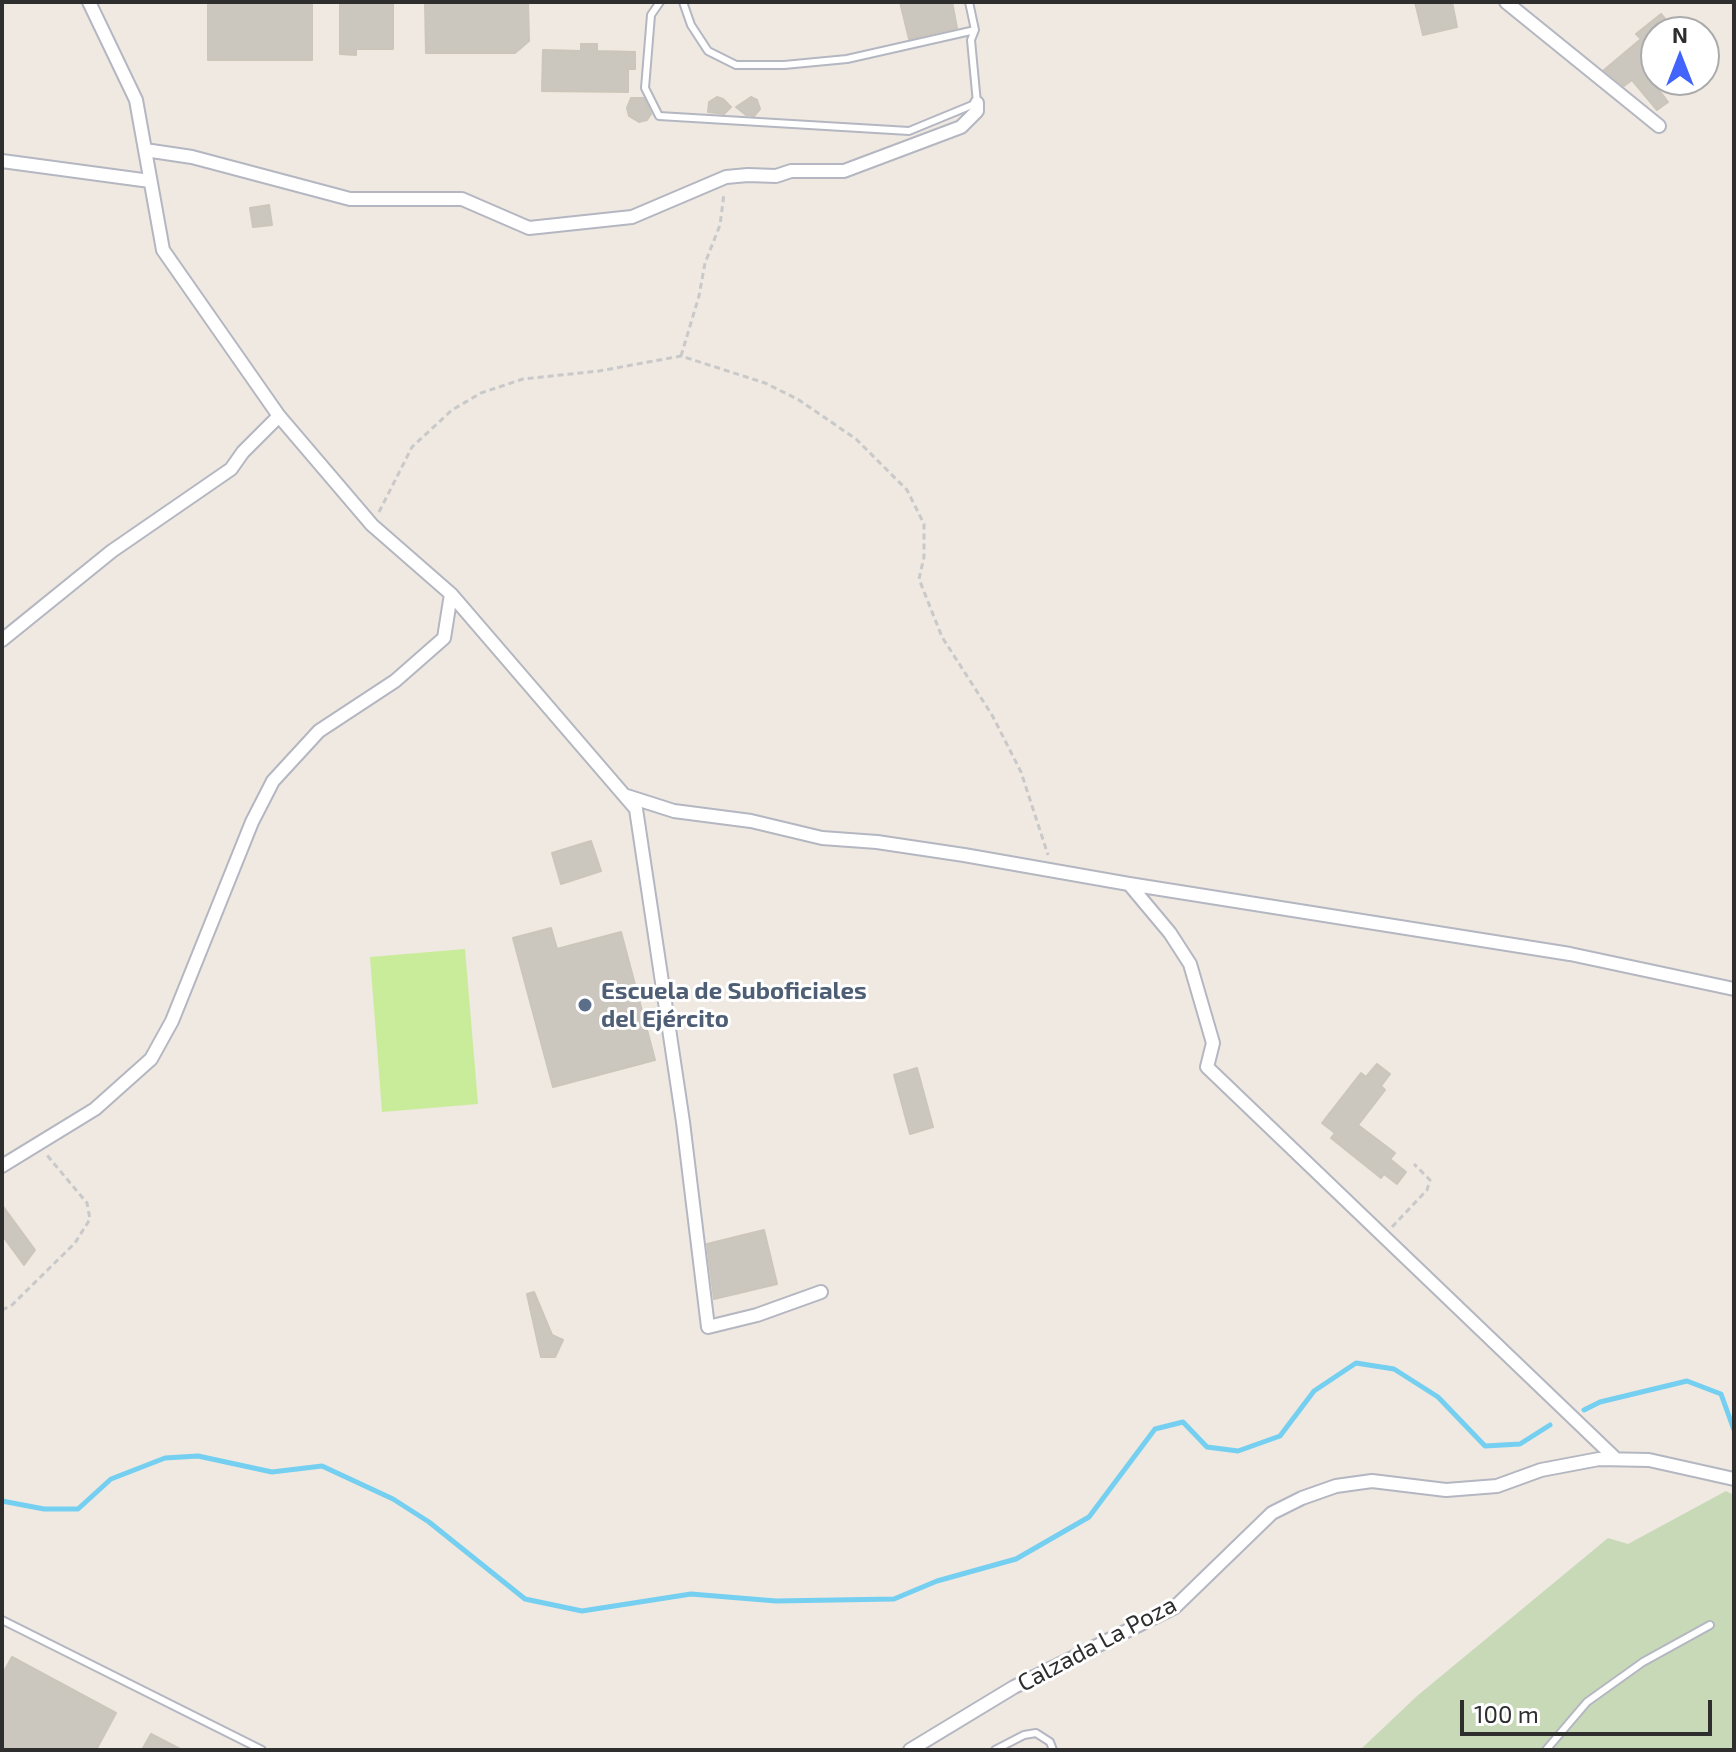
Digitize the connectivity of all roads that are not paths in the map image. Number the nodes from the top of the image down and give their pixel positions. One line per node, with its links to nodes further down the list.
1 (89, 2): 9 (street)
2 (660, 2): 7 (lane)
3 (683, 2): 6 (lane)
4 (969, 2): 6 (lane)
5 (1506, 2): 8 (street)
6 (975, 30): 7 (lane)
7 (977, 103): 9 (street)
8 (1659, 126)
9 (145, 150): 11 (street)
10 (2, 161): 11 (street)
11 (150, 181): 12 (street)
12 (279, 416): 13 (street); 14 (street)
13 (451, 594): 15 (street); 18 (street)
14 (2, 640)
15 (624, 795): 16 (street); 19 (street)
16 (1129, 884): 17 (street); 20 (street)
17 (1734, 989)
18 (2, 1166)
19 (821, 1292)
20 (1616, 1459): 21 (street, Calzada La Poza); 25 (street, Calzada La Poza)
21 (1734, 1479)
22 (2, 1620): 24 (lane)
23 (1710, 1625): 28 (lane)
24 (262, 1750)
25 (910, 1750)
26 (995, 1750): 27 (lane)
27 (1053, 1750)
28 (1546, 1750)

